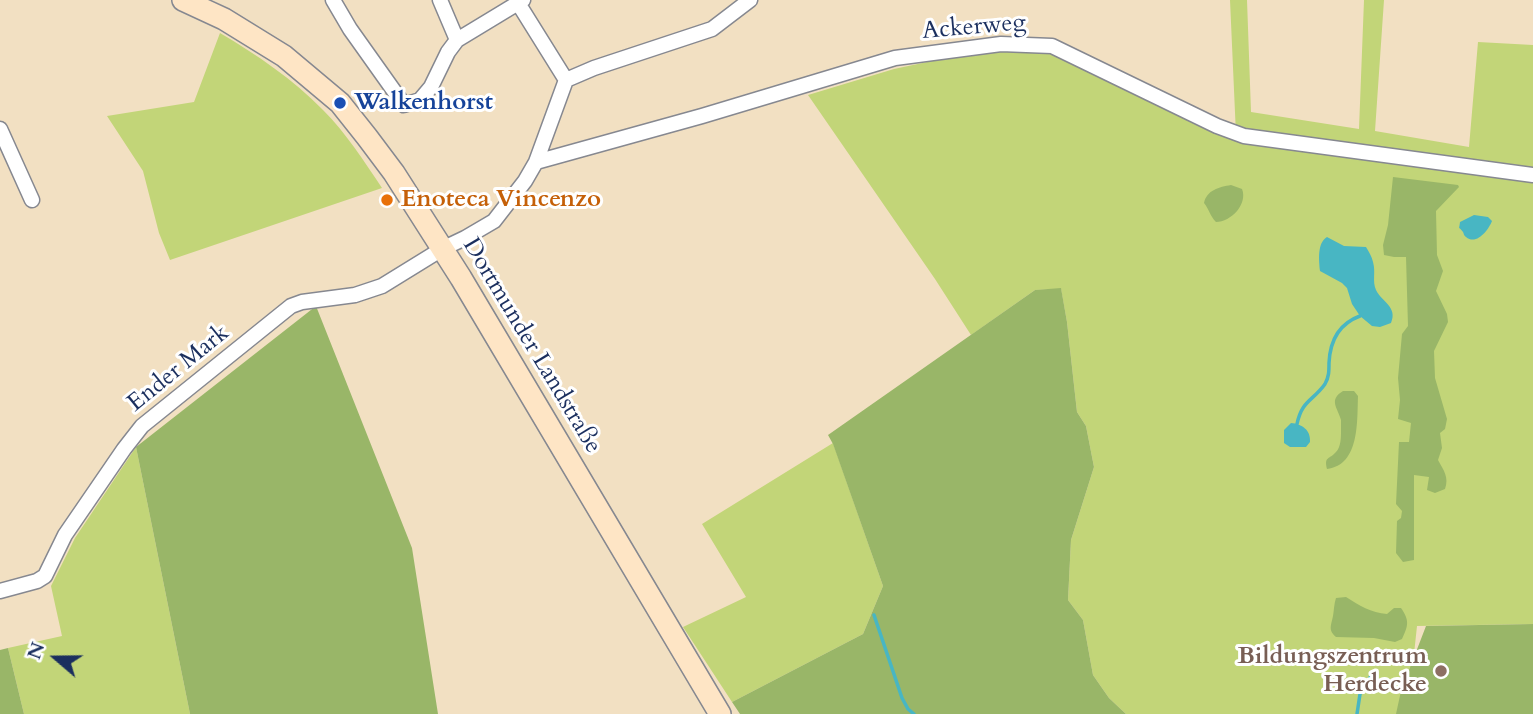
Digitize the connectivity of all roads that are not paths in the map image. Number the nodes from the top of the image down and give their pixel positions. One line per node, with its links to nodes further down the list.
1 (183, 0): 12 (main road, Dortmunder Landstraße)
2 (333, 0): 6 (street)
3 (440, 0): 6 (street)
4 (750, 0): 7 (street)
5 (521, 2): 6 (street); 7 (street)
6 (457, 40)
7 (566, 80): 9 (street, Ender Mark)
8 (0, 130): 11 (street)
9 (536, 162): 10 (street, Ackerweg); 12 (street, Ender Mark)
10 (1533, 175)
11 (32, 200)
12 (442, 249): 13 (street, Ender Mark); 14 (main road, Dortmunder Landstraße)
13 (0, 591)
14 (720, 714)

